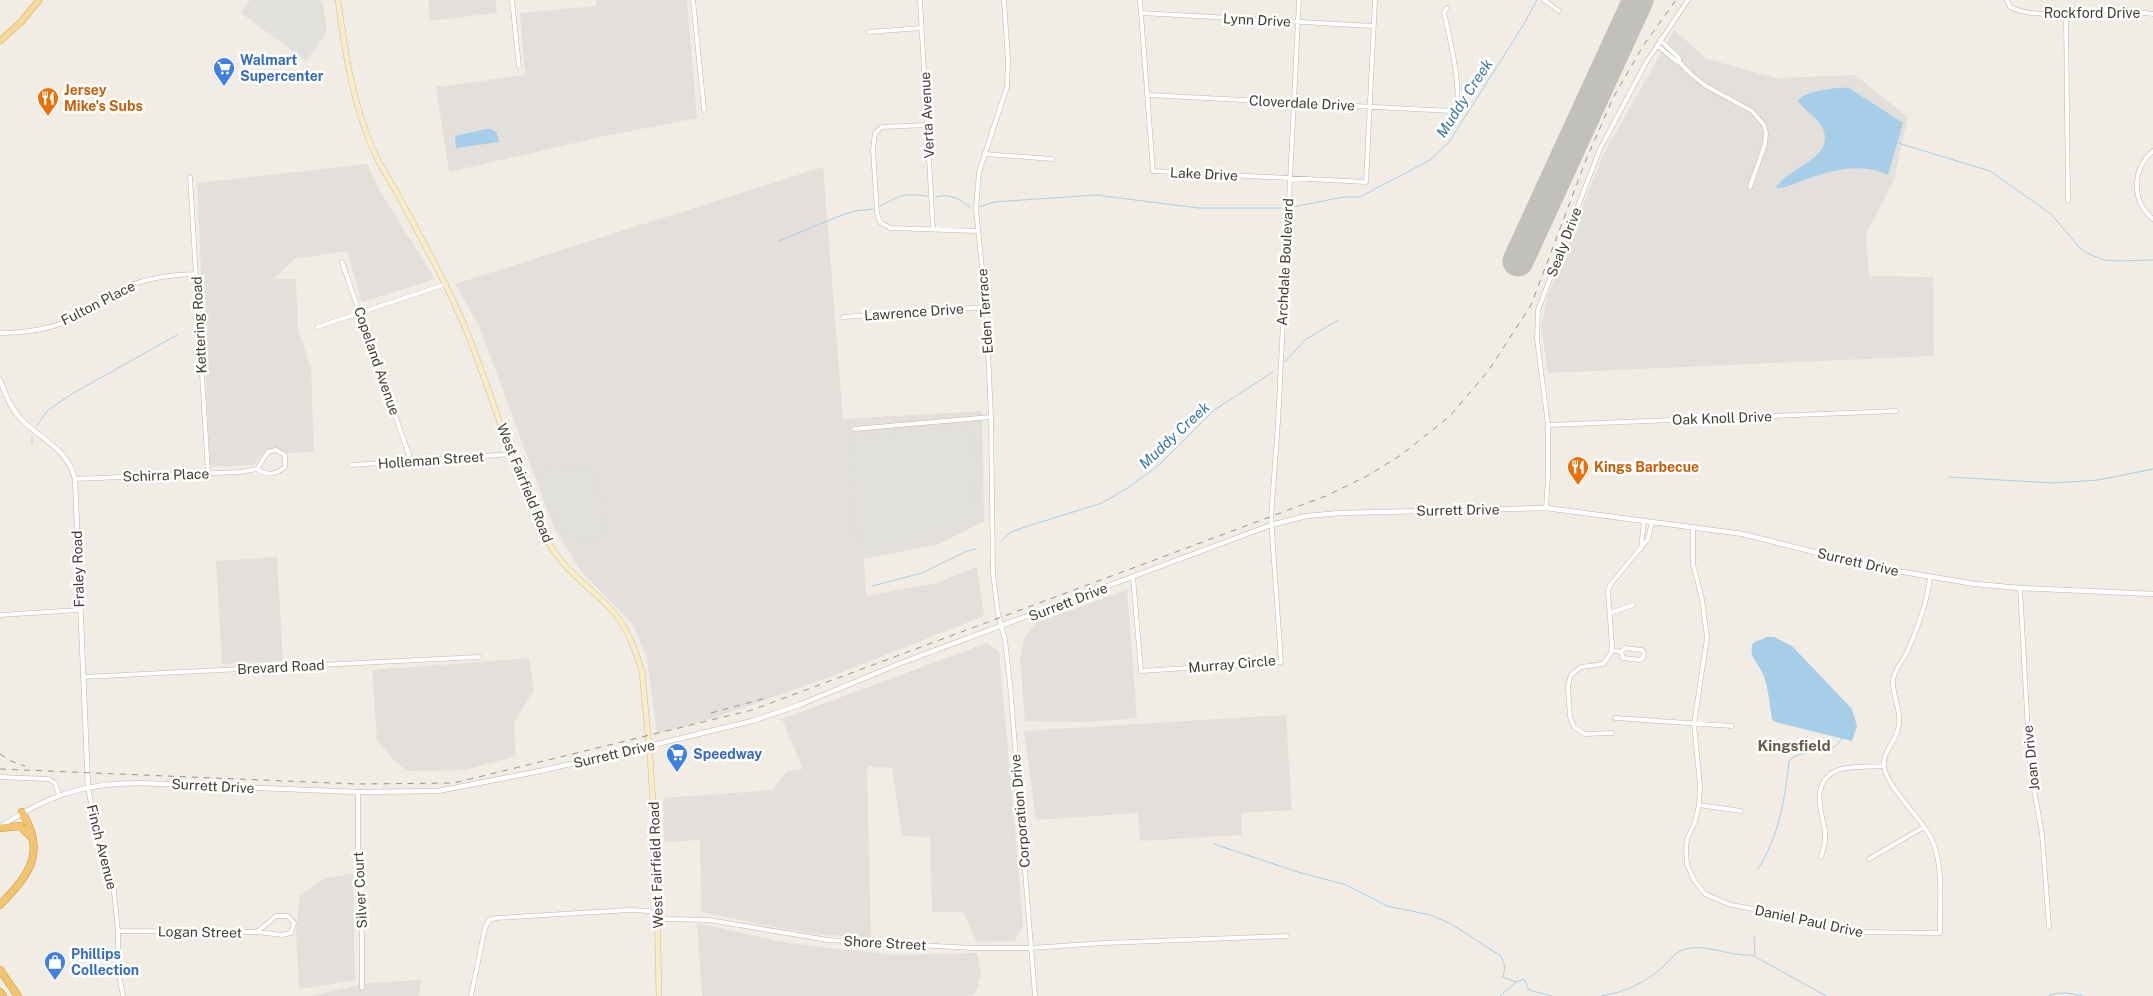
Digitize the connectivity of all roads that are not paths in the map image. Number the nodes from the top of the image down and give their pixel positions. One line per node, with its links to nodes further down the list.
1 (39, 0): 23 (main road)
2 (338, 0): 44 (main road, West Fairfield Road)
3 (512, 0): 26 (street)
4 (693, 0): 30 (street)
5 (920, 0): 20 (street, Verta Avenue)
6 (1004, 0): 33 (street, Eden Terrace)
7 (1140, 0): 15 (street, Lake Drive)
8 (1299, 0): 18 (street, Archdale Boulevard)
9 (1375, 0): 19 (street)
10 (1544, 0): 14 (street)
11 (1688, 0): 22 (street, Sealy Drive)
12 (2007, 0): 16 (street, Rockford Drive)
13 (1446, 8): 29 (street, Cloverdale Drive)
14 (1559, 11)
15 (1141, 13): 18 (street, Lynn Drive); 27 (street, Lake Drive)
16 (2066, 13): 17 (street, Rockford Drive); 38 (street)
17 (2153, 14)
18 (1298, 22): 19 (street, Lynn Drive); 28 (street, Archdale Boulevard)
19 (1373, 26): 29 (street)
20 (922, 28): 21 (street); 31 (street, Verta Avenue)
21 (869, 32)
22 (1660, 40): 24 (street, Sealy Drive); 25 (street)
23 (0, 41)
24 (1657, 45): 25 (street); 53 (street, Sealy Drive)
25 (1679, 62): 37 (street)
26 (519, 66)
27 (1148, 95): 28 (street, Cloverdale Drive); 36 (street, Lake Drive)
28 (1294, 103): 29 (street, Cloverdale Drive); 36 (street, Archdale Boulevard)
29 (1369, 107): 36 (street, Lake Drive)
30 (704, 110)
31 (927, 125): 40 (street, Verta Avenue); 40 (street)
32 (2153, 151): 39 (street)
33 (985, 154): 34 (street); 41 (street, Eden Terrace)
34 (1052, 159)
35 (190, 177): 43 (street, Kettering Road)
36 (1290, 178): 64 (street, Archdale Boulevard)
37 (1750, 187)
38 (2068, 201)
39 (2153, 219)
40 (934, 230): 41 (street)
41 (977, 231): 45 (street, Eden Terrace)
42 (342, 262): 46 (street, Copeland Avenue)
43 (196, 274): 49 (street, Fulton Place); 59 (street, Kettering Road)
44 (446, 284): 46 (street); 55 (main road, West Fairfield Road)
45 (986, 307): 47 (street, Lawrence Drive); 52 (street, Eden Terrace)
46 (360, 313): 48 (street); 56 (street, Copeland Avenue)
47 (843, 317)
48 (317, 327)
49 (0, 333)
50 (0, 380): 60 (street, Fraley Road)
51 (1896, 411): 53 (street, Oak Knoll Drive)
52 (991, 416): 54 (street); 75 (street, Eden Terrace)
53 (1548, 424): 61 (street, Sealy Drive)
54 (854, 428)
55 (512, 454): 56 (street, Holleman Street); 84 (main road, West Fairfield Road)
56 (411, 461): 57 (street, Holleman Street)
57 (351, 465)
58 (256, 469): 58 (street, Schirra Place); 59 (street, Schirra Place)
59 (208, 473): 60 (street, Schirra Place)
60 (75, 479): 72 (street, Fraley Road)
61 (1546, 508): 62 (street, Surrett Drive); 64 (street, Surrett Drive)
62 (1644, 521): 63 (street, Surrett Drive); 66 (street)
63 (1652, 522): 65 (street, Surrett Drive); 66 (street)
64 (1271, 525): 67 (street, Surrett Drive); 67 (street, Murray Circle)
65 (1693, 527): 68 (street, Surrett Drive); 81 (street, Daniel Paul Drive)
66 (1641, 548): 73 (street)
67 (1133, 577): 75 (street, Surrett Drive)
68 (1930, 578): 69 (street, Surrett Drive); 85 (street)
69 (2020, 588): 70 (street, Surrett Drive); 102 (street, Joan Drive)
70 (2153, 594)
71 (1633, 605): 73 (street)
72 (80, 610): 74 (street); 79 (street, Fraley Road)
73 (1610, 614): 76 (street)
74 (0, 615)
75 (1002, 627): 84 (street, Surrett Drive); 106 (street, Corporation Drive)
76 (1611, 650): 77 (street); 83 (street)
77 (1621, 652): 77 (street)
78 (479, 657): 79 (street, Brevard Road)
79 (83, 677): 87 (street, Fraley Road)
80 (1615, 718): 81 (street)
81 (1694, 724): 82 (street); 90 (street, Daniel Paul Drive)
82 (1732, 726)
83 (1612, 733)
84 (649, 746): 88 (street, Surrett Drive); 101 (main road, West Fairfield Road)
85 (1884, 766): 94 (street, Daniel Paul Drive); 96 (street)
86 (0, 777): 89 (street)
87 (88, 787): 88 (street, Surrett Drive); 89 (street, Surrett Drive); 103 (street, Finch Avenue)
88 (358, 792): 108 (street, Silver Court)
89 (59, 795): 92 (street, Surrett Drive)
90 (1699, 805): 91 (street); 94 (street, Daniel Paul Drive)
91 (1742, 811)
92 (22, 812): 93 (street, Surrett Drive); 95 (highway)
93 (0, 827): 95 (highway)
94 (1924, 827): 97 (street)
95 (33, 840): 98 (highway)
96 (1821, 857)
97 (1869, 859)
98 (10, 895): 99 (highway); 100 (highway)
99 (0, 901)
100 (0, 905)
101 (658, 915): 106 (street, Shore Street); 113 (street, Shore Street); 114 (main road, West Fairfield Road)
102 (2049, 927)
103 (118, 931): 104 (street, Logan Street); 112 (street, Finch Avenue)
104 (257, 932): 104 (street, Logan Street)
105 (1287, 936): 106 (street, Shore Street)
106 (1032, 948): 115 (street, Corporation Drive)
107 (1, 970): 111 (highway)
108 (362, 988)
109 (0, 992): 110 (highway)
110 (3, 996)
111 (18, 996)
112 (123, 996)
113 (470, 996)
114 (659, 996)
115 (1035, 996)

